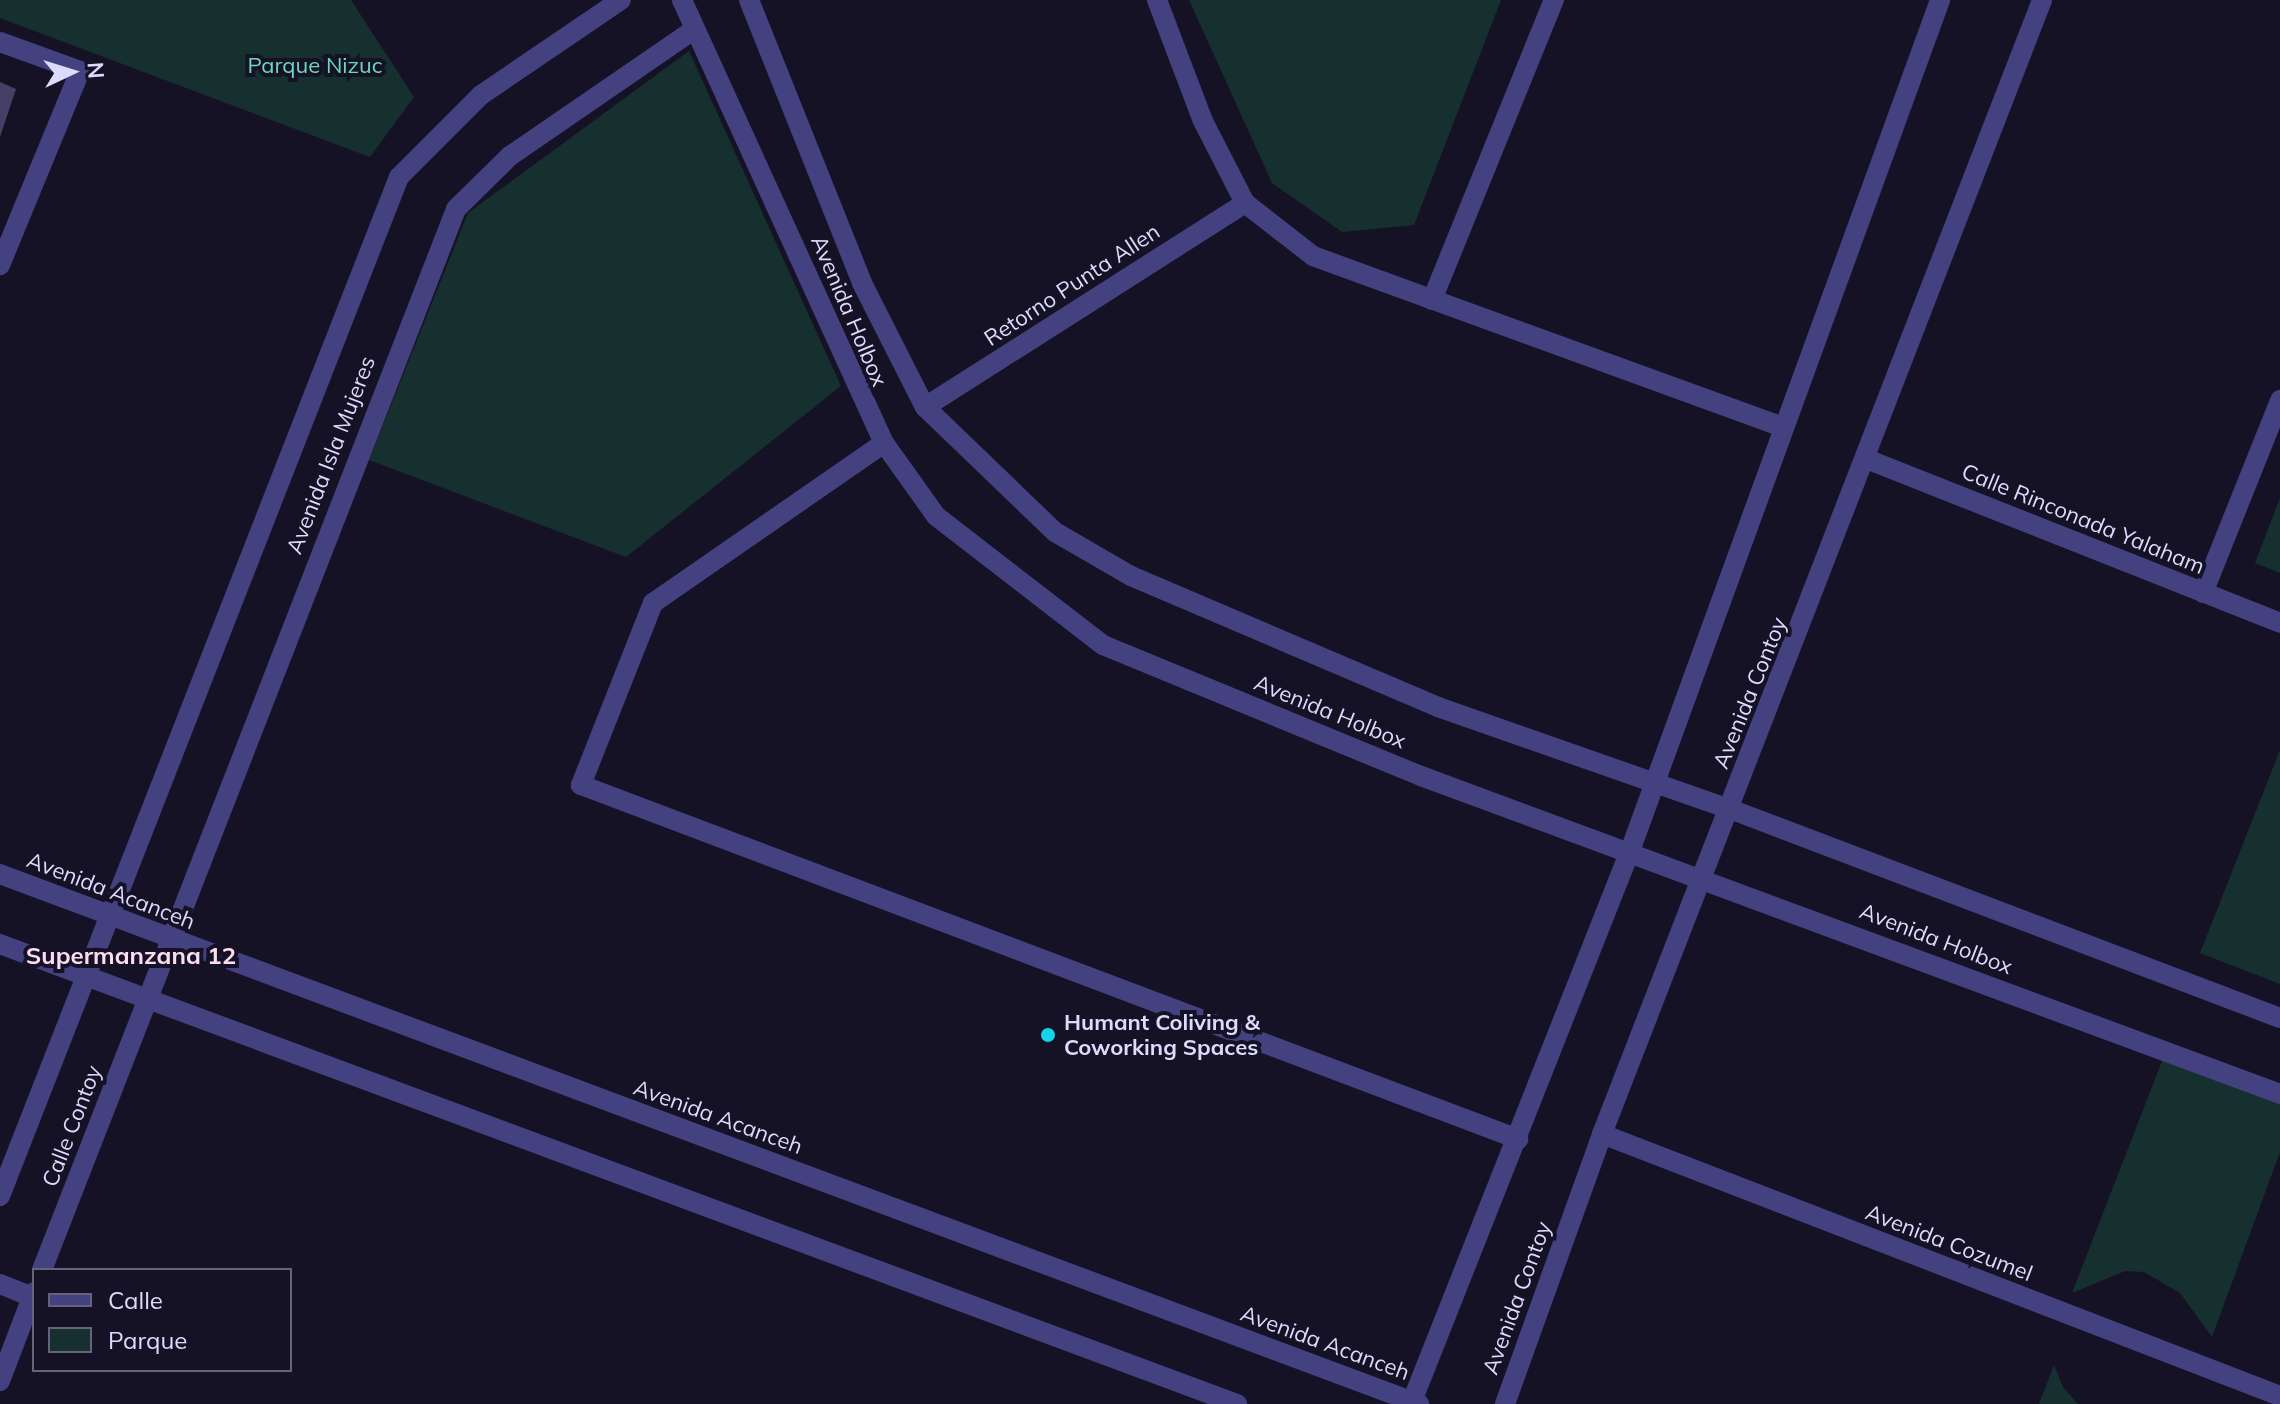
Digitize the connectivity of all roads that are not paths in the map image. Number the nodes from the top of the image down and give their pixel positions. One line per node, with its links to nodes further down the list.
1 (621, 0): 25 (street, Avenida Isla Mujeres)
2 (682, 0): 8 (street, Avenida Holbox)
3 (749, 0): 14 (street, Avenida Holbox)
4 (1157, 0): 10 (street)
5 (1554, 0): 12 (street)
6 (1940, 0): 15 (street)
7 (2042, 0): 17 (street, Avenida Contoy)
8 (695, 29): 16 (street, Avenida Holbox); 26 (street, Avenida Isla Mujeres)
9 (0, 42): 11 (street)
10 (1245, 203): 12 (street); 14 (street, Retorno Punta Allen)
11 (0, 265)
12 (1432, 300): 15 (street)
13 (2280, 400): 18 (street)
14 (925, 407): 20 (street, Avenida Holbox)
15 (1780, 426): 20 (street)
16 (884, 443): 22 (street, Avenida Holbox); 33 (street)
17 (1869, 460): 18 (street, Calle Rinconada Yalaham); 21 (street, Avenida Contoy)
18 (2203, 593): 19 (street, Calle Rinconada Yalaham)
19 (2280, 623)
20 (1654, 781): 21 (street, Avenida Holbox); 22 (street)
21 (1730, 809): 24 (street, Avenida Contoy); 30 (street, Avenida Holbox)
22 (1630, 851): 24 (street, Avenida Holbox); 33 (street)
23 (0, 874): 25 (street, Avenida Acanceh)
24 (1702, 875): 31 (street, Avenida Holbox); 32 (street, Avenida Contoy)
25 (109, 916): 26 (street, Avenida Acanceh); 28 (street, Avenida Isla Mujeres)
26 (170, 940): 29 (street, Avenida Isla Mujeres); 41 (street, Avenida Acanceh)
27 (0, 944): 28 (street)
28 (85, 978): 29 (street); 34 (street, Calle Contoy)
29 (147, 999): 35 (street, Calle Contoy); 42 (street)
30 (2280, 1018)
31 (2280, 1094)
32 (1602, 1134): 40 (street, Avenida Cozumel); 43 (street, Avenida Contoy)
33 (1518, 1139): 41 (street)
34 (0, 1196)
35 (43, 1268)
36 (0, 1284): 37 (street)
37 (32, 1294)
38 (32, 1297): 39 (street)
39 (0, 1381)
40 (2280, 1396)
41 (1414, 1403)
42 (1237, 1404)
43 (1505, 1404)

